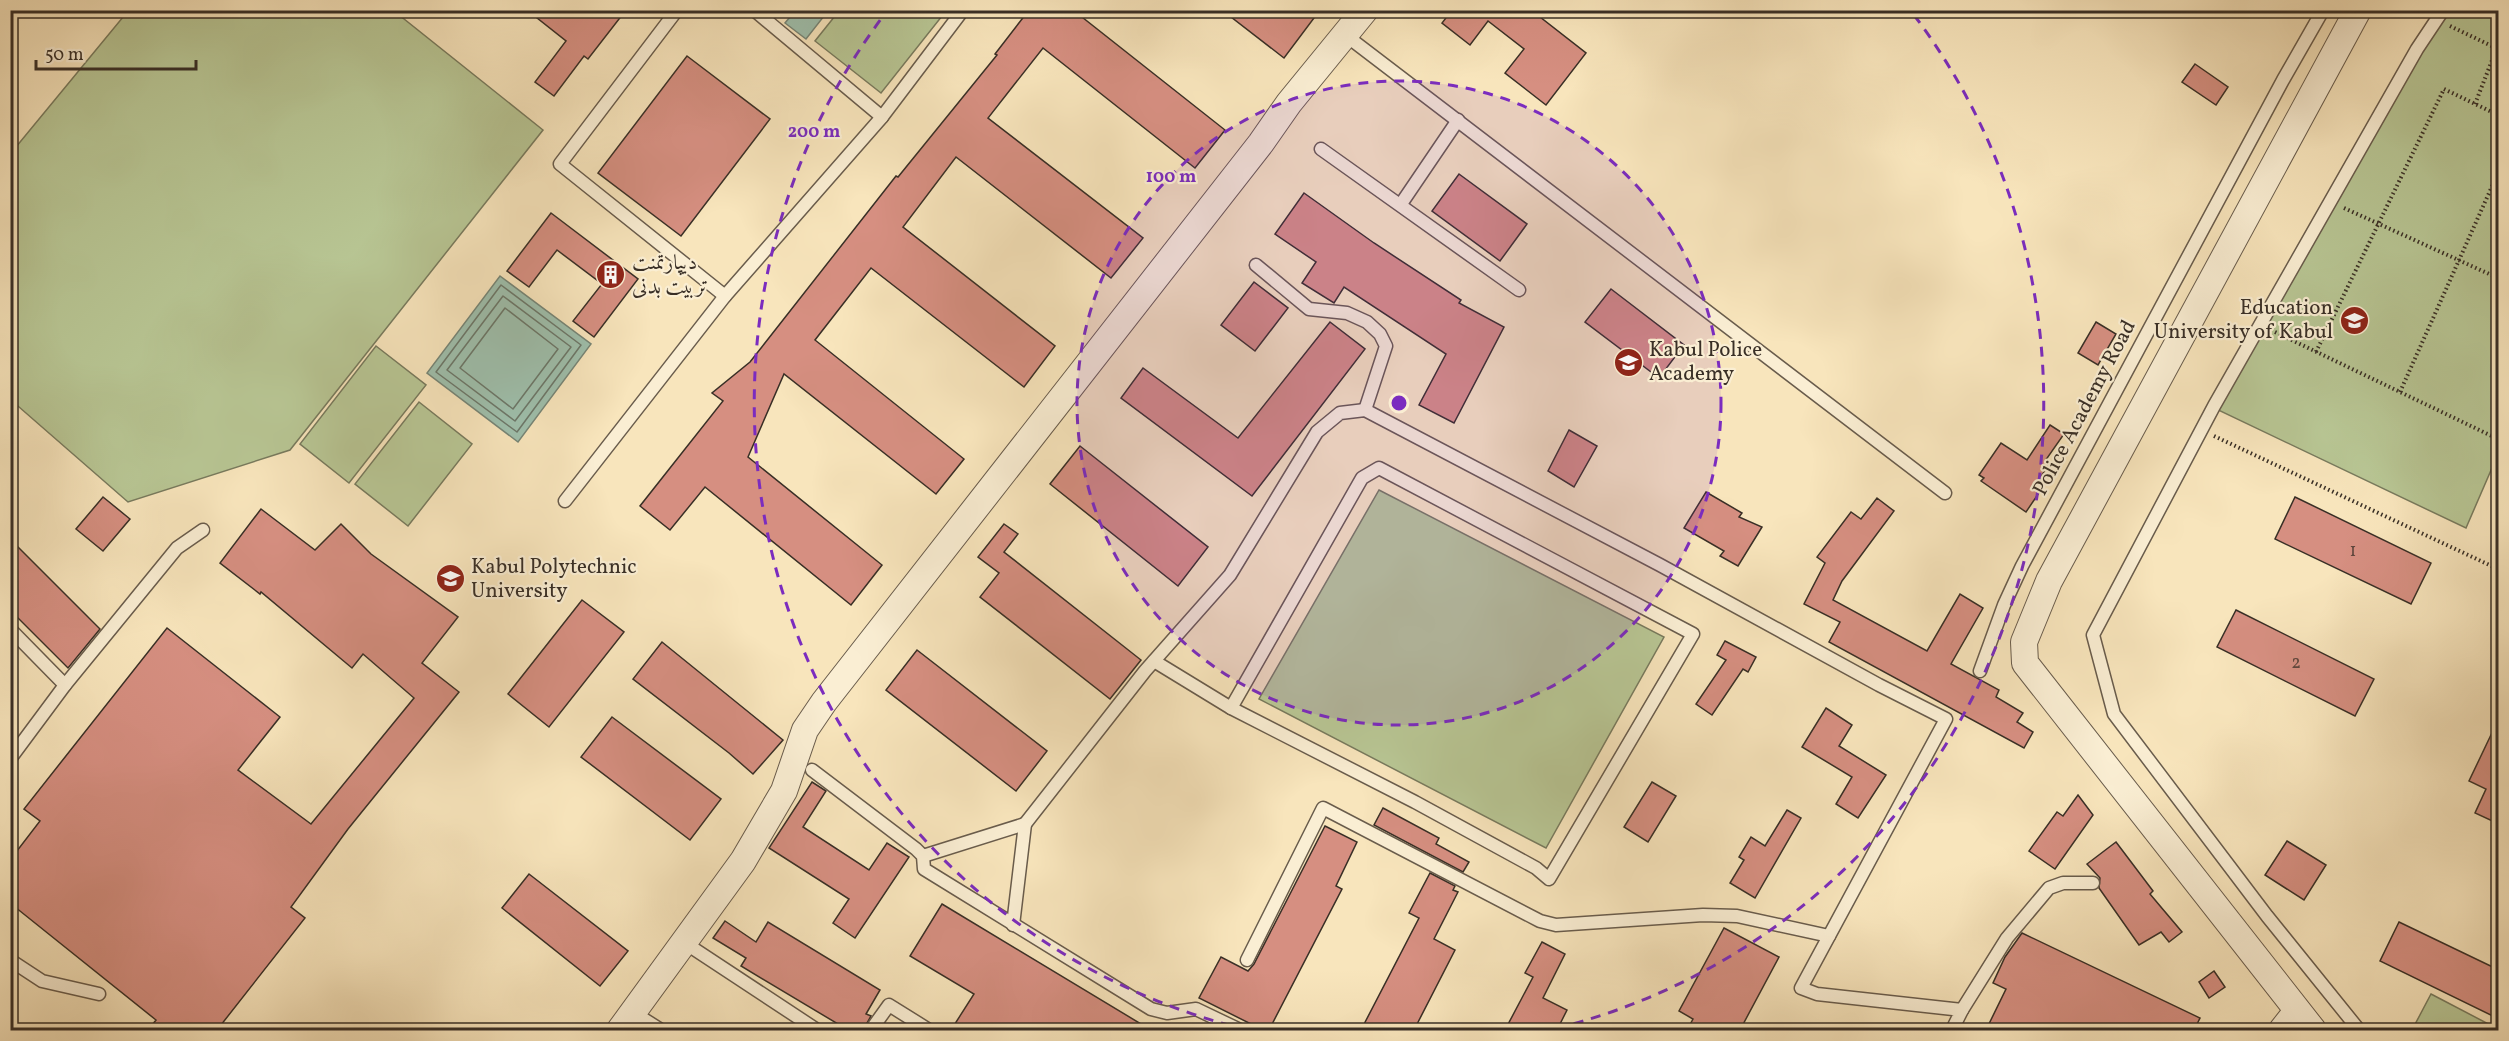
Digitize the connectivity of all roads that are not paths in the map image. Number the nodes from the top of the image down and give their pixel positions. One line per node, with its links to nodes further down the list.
1 (677, 10): 15 (lane)
2 (754, 10): 9 (lane)
3 (963, 10): 9 (lane)
4 (1365, 10): 8 (street)
5 (2323, 10): 22 (lane, Police Academy Road)
6 (2358, 10): 37 (street)
7 (2440, 15): 46 (lane)
8 (1344, 34): 10 (lane); 32 (street)
9 (882, 117): 15 (lane)
10 (1458, 120): 12 (lane); 17 (lane)
11 (1321, 149): 12 (lane)
12 (1401, 204): 14 (lane)
13 (1256, 266): 16 (lane)
14 (1519, 290)
15 (725, 296): 18 (lane)
16 (1365, 410): 21 (lane); 31 (lane)
17 (1945, 493)
18 (565, 501)
19 (203, 530): 23 (lane)
20 (10, 629): 23 (lane)
21 (1154, 662): 24 (lane); 27 (lane)
22 (1980, 671)
23 (65, 685): 25 (lane)
24 (1231, 708): 24 (lane)
25 (10, 759)
26 (812, 770): 28 (lane)
27 (1025, 824): 28 (lane); 30 (lane)
28 (923, 856): 30 (lane)
29 (2093, 883): 36 (lane)
30 (1013, 925): 44 (lane)
31 (1829, 936): 34 (lane); 36 (lane)
32 (685, 943): 38 (street); 41 (lane)
33 (10, 960): 35 (lane)
34 (1247, 960)
35 (99, 994)
36 (1962, 1010): 39 (lane)
37 (2290, 1021): 45 (street)
38 (627, 1022): 40 (lane)
39 (1957, 1029)
40 (661, 1030)
41 (817, 1030)
42 (871, 1030): 43 (lane)
43 (929, 1030)
44 (1240, 1030)
45 (2313, 1030)
46 (2359, 1030)

